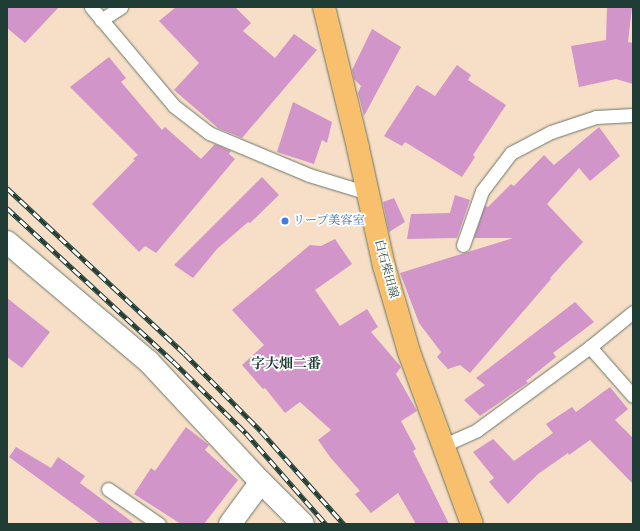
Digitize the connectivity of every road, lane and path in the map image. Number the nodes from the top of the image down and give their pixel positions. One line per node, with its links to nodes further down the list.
1 (91, 7): 4 (lane)
2 (121, 7): 4 (lane)
3 (324, 7): 6 (main road, 白石柴田線)
4 (101, 20): 6 (lane)
5 (633, 115): 8 (lane)
6 (368, 193): 12 (main road, 白石柴田線)
7 (7, 242): 13 (street)
8 (462, 245)
9 (633, 312): 10 (lane)
10 (590, 346): 11 (lane); 12 (lane)
11 (633, 396)
12 (444, 445): 18 (main road, 白石柴田線)
13 (261, 482): 16 (street); 17 (street)
14 (108, 489): 15 (lane)
15 (159, 524)
16 (230, 524)
17 (303, 524)
18 (472, 524)

